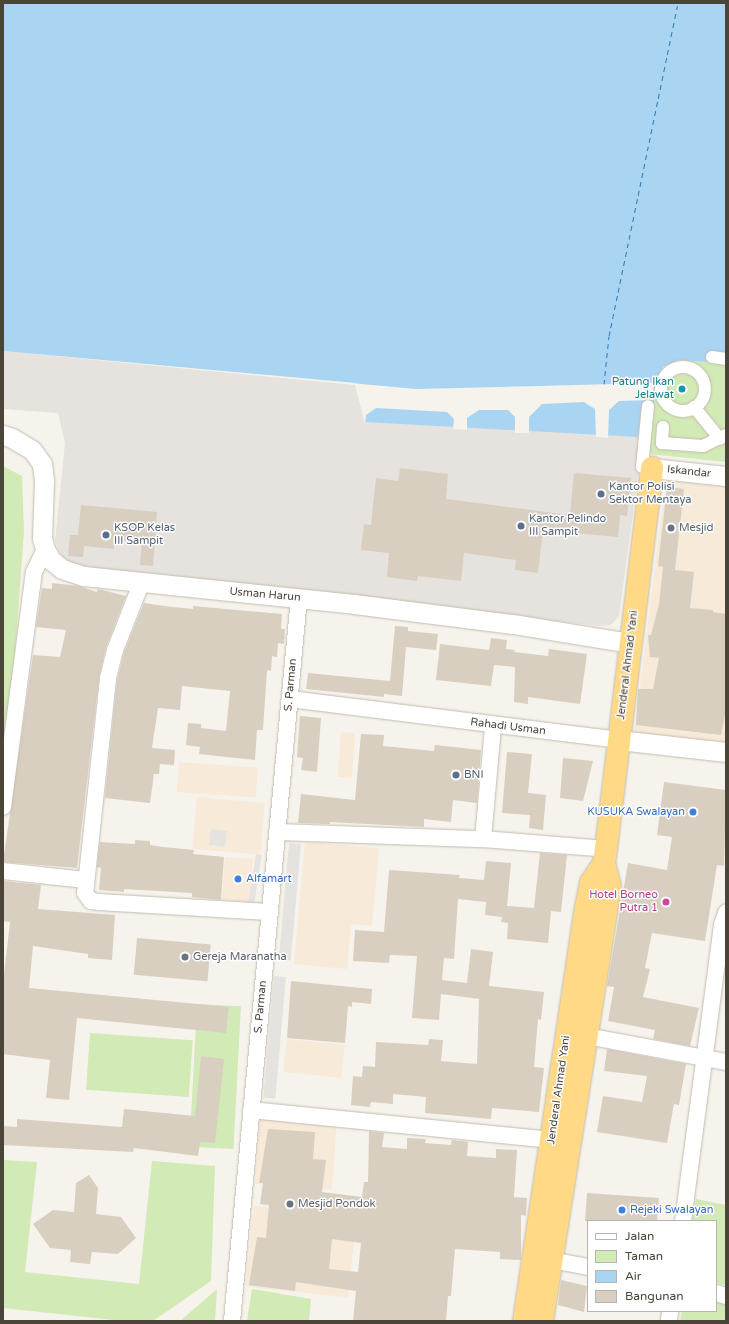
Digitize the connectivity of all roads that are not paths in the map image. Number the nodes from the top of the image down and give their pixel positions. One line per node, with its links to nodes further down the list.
1 (712, 357): 2 (street)
2 (726, 359)
3 (648, 406): 8 (street)
4 (694, 407): 7 (street)
5 (663, 427): 7 (street)
6 (3, 435): 10 (street)
7 (723, 437)
8 (647, 467): 9 (street, Iskandar); 13 (highway, Jenderal Ahmad Yani)
9 (726, 476)
10 (45, 549): 11 (street, Usman Harun); 18 (street)
11 (141, 584): 12 (street, Usman Harun); 23 (street)
12 (299, 598): 13 (street, Usman Harun); 14 (street, S. Parman)
13 (630, 643): 16 (highway, Jenderal Ahmad Yani)
14 (290, 699): 15 (street, Rahadi Usman); 19 (street, S. Parman)
15 (493, 726): 16 (street, Rahadi Usman); 20 (street)
16 (619, 740): 17 (street, Rahadi Usman); 21 (highway, Jenderal Ahmad Yani)
17 (726, 752)
18 (3, 807)
19 (278, 832): 20 (street); 24 (street, S. Parman)
20 (483, 839): 21 (street)
21 (605, 856): 26 (highway, Jenderal Ahmad Yani); 30 (highway, Jenderal Ahmad Yani)
22 (3, 871): 23 (street)
23 (86, 880): 24 (street)
24 (269, 912): 29 (street, S. Parman)
25 (726, 913): 27 (street)
26 (587, 1036): 27 (street); 32 (highway, Jenderal Ahmad Yani)
27 (706, 1058): 28 (street); 31 (street)
28 (726, 1062)
29 (252, 1110): 30 (street); 34 (street, S. Parman)
30 (552, 1140): 32 (highway, Jenderal Ahmad Yani)
31 (683, 1220)
32 (542, 1258): 33 (street); 35 (highway, Jenderal Ahmad Yani); 36 (highway, Jenderal Ahmad Yani)
33 (587, 1267)
34 (232, 1321)
35 (524, 1321)
36 (542, 1321)

